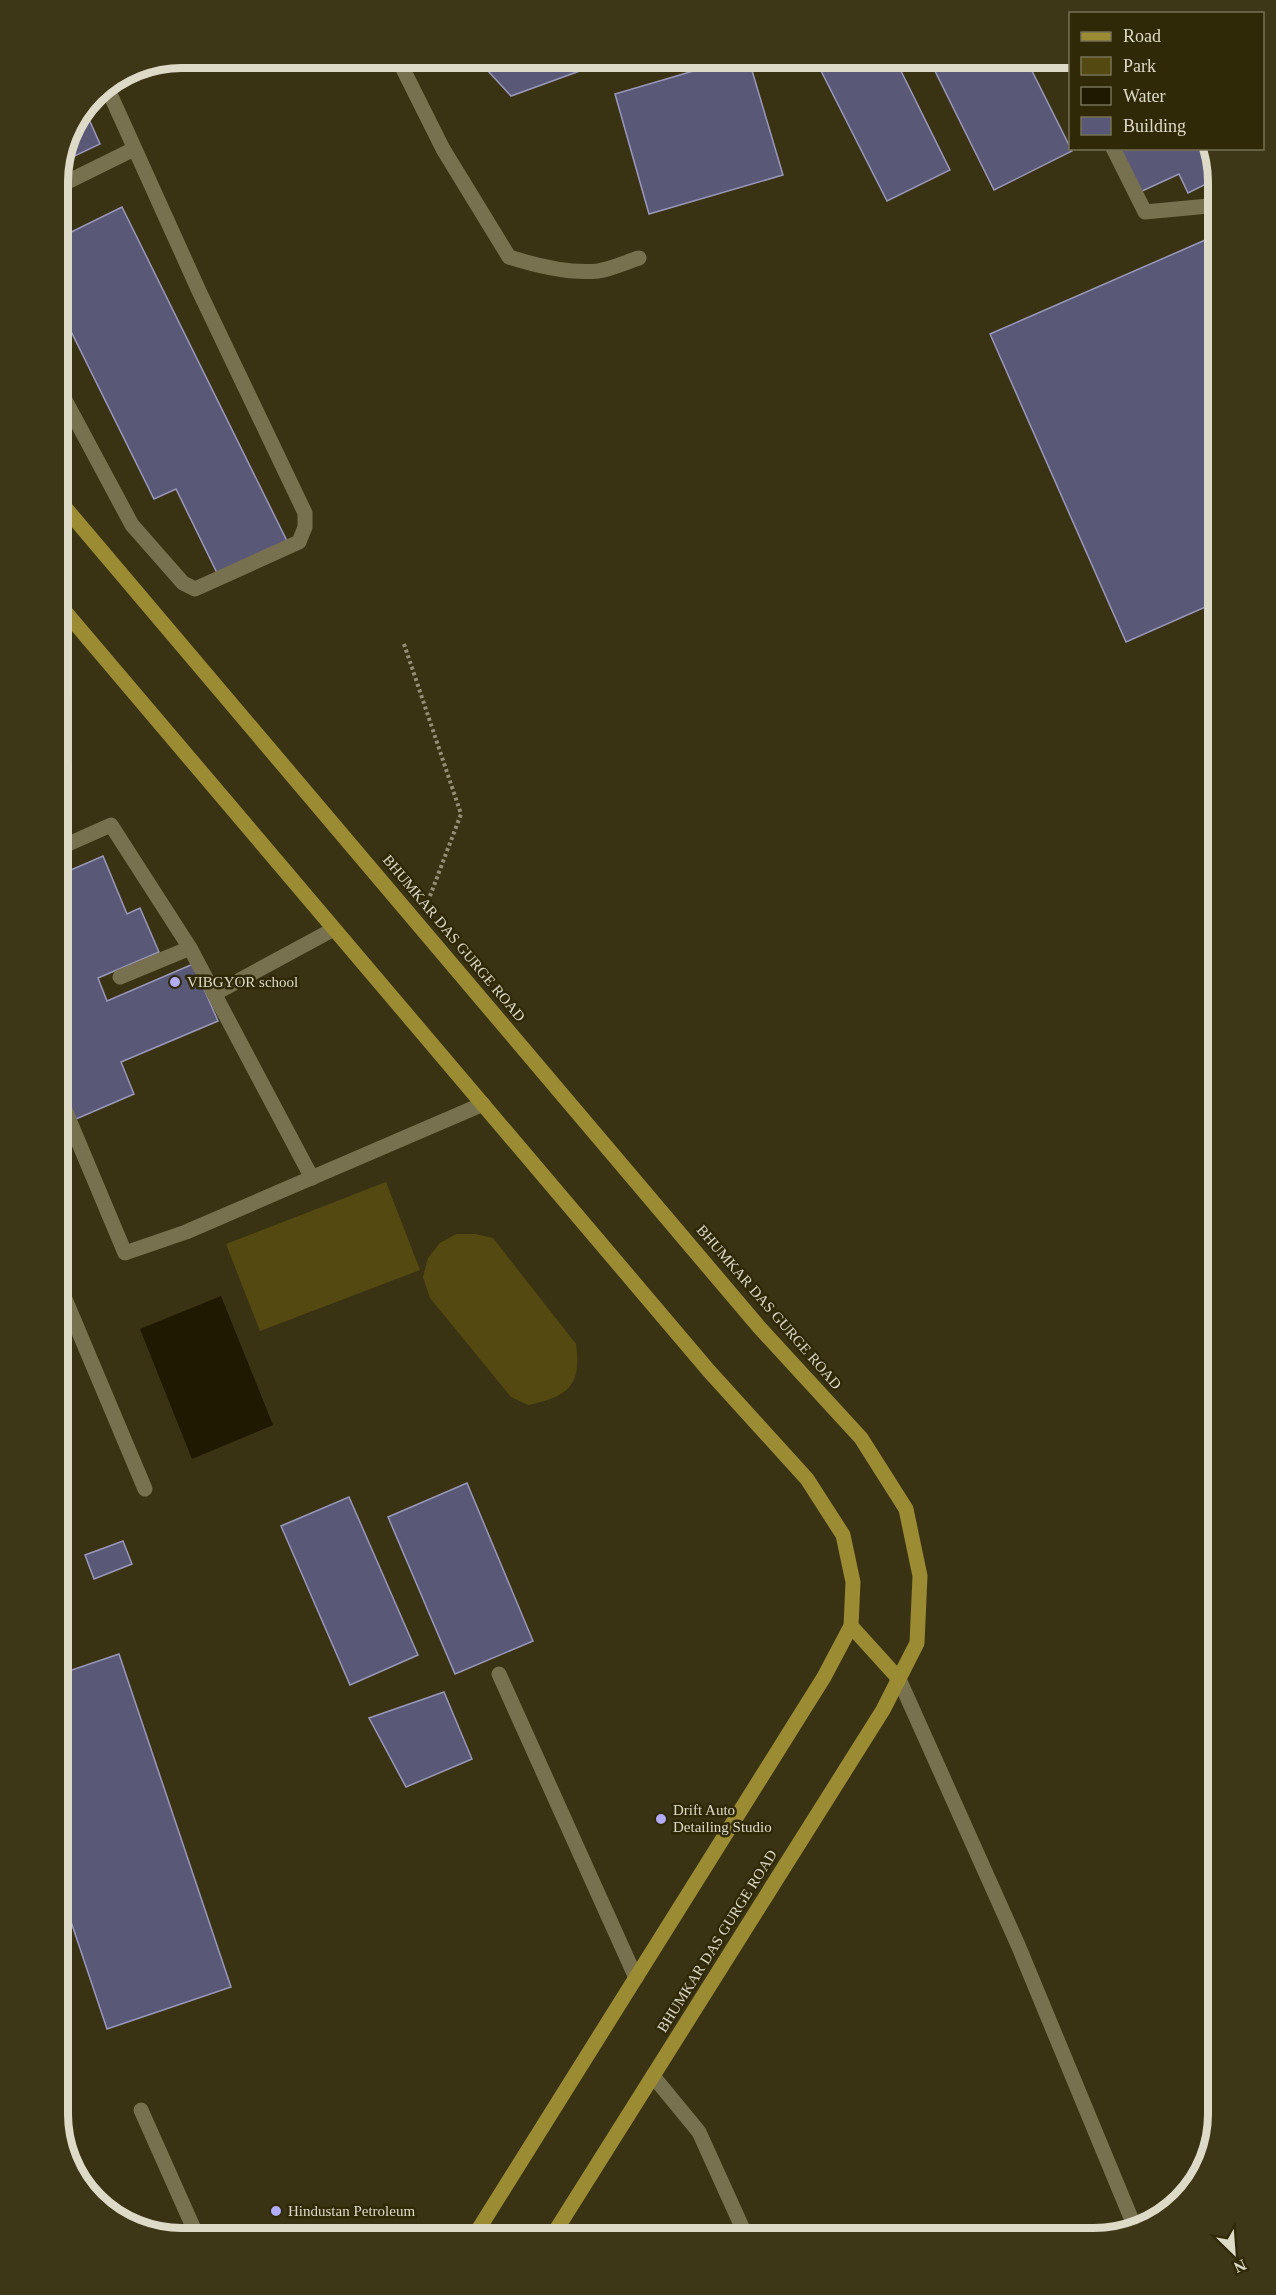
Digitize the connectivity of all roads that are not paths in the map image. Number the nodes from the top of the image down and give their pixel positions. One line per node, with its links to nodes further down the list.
1 (402, 68): 7 (street)
2 (110, 93): 3 (street)
3 (134, 149): 5 (street); 8 (street)
4 (1114, 150): 6 (street)
5 (68, 182)
6 (1208, 206)
7 (639, 258)
8 (68, 406)
9 (68, 511): 23 (main road, BHUMKAR DAS GURGE ROAD)
10 (68, 615): 12 (main road)
11 (68, 844): 13 (street)
12 (334, 929): 15 (street); 16 (main road)
13 (190, 948): 14 (street); 15 (street)
14 (120, 977)
15 (214, 994): 18 (street)
16 (483, 1104): 18 (street); 21 (main road)
17 (68, 1117): 18 (street)
18 (312, 1178)
19 (68, 1306): 20 (street)
20 (145, 1489)
21 (851, 1626): 23 (main road); 24 (main road)
22 (499, 1674): 24 (street)
23 (899, 1679): 25 (main road, BHUMKAR DAS GURGE ROAD); 27 (street)
24 (636, 1978): 29 (main road)
25 (653, 2076): 30 (main road, BHUMKAR DAS GURGE ROAD); 31 (street)
26 (141, 2110): 28 (street)
27 (1132, 2221)
28 (193, 2227)
29 (480, 2227)
30 (558, 2227)
31 (742, 2228)

